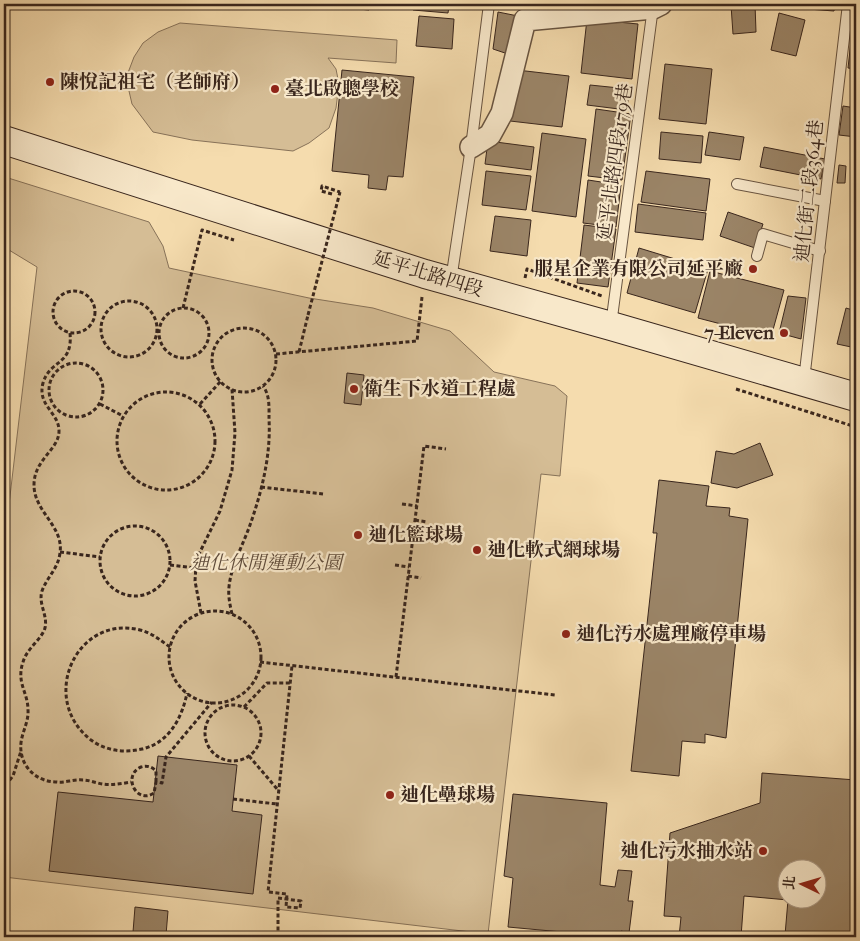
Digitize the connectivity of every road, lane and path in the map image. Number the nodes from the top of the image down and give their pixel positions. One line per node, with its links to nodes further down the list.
1 (489, 4): 6 (lane)
2 (848, 4): 9 (lane, 迪化街二段364巷)
3 (656, 5): 4 (street); 18 (lane, 延平北路四段179巷)
4 (525, 12): 6 (street)
5 (4, 140): 13 (street, 延平北路四段)
6 (471, 147): 13 (lane)
7 (737, 184): 9 (lane)
8 (332, 194): 23 (path, bridge)
9 (825, 201): 11 (lane, 迪化街二段364巷)
10 (202, 230): 15 (path)
11 (820, 251): 12 (lane); 26 (lane, 迪化街二段364巷)
12 (757, 256)
13 (451, 281): 18 (street, 延平北路四段)
14 (422, 296): 23 (path)
15 (183, 308): 20 (path); 21 (path)
16 (94, 319): 17 (path); 19 (path); 19 (path)
17 (102, 321): 20 (path); 20 (path)
18 (611, 326): 26 (street, 延平北路四段)
19 (70, 333): 40 (path)
20 (158, 333): 21 (path)
21 (207, 342): 22 (path)
22 (216, 345): 24 (path); 25 (path)
23 (299, 352): 24 (path)
24 (276, 354): 27 (path)
25 (221, 381): 28 (path); 31 (path)
26 (804, 381): 29 (street, 延平北路四段)
27 (263, 386): 28 (path); 34 (path)
28 (232, 389): 45 (path)
29 (856, 397)
30 (100, 404): 30 (path); 32 (path)
31 (200, 404): 32 (path); 32 (path)
32 (123, 416)
33 (446, 449): 37 (path)
34 (261, 487): 35 (path); 49 (path)
35 (323, 494)
36 (402, 504): 37 (path)
37 (417, 506): 38 (path)
38 (415, 520): 39 (path); 44 (path)
39 (427, 522)
40 (60, 552): 41 (path); 60 (path)
41 (100, 557): 42 (path); 42 (path)
42 (170, 565): 45 (path)
43 (395, 565): 44 (path)
44 (410, 567): 46 (path)
45 (196, 568): 48 (path)
46 (408, 576): 47 (path); 53 (path)
47 (421, 578)
48 (201, 613): 49 (path); 50 (path)
49 (232, 614): 51 (path)
50 (170, 647): 55 (path); 55 (path)
51 (260, 662): 52 (path); 58 (path)
52 (292, 666): 53 (path); 54 (path)
53 (396, 677): 56 (path)
54 (290, 683): 59 (path); 67 (path)
55 (187, 693): 57 (path)
56 (554, 695)
57 (212, 702): 58 (path); 64 (path)
58 (227, 703): 59 (path); 61 (path)
59 (244, 707): 61 (path)
60 (21, 751): 62 (path); 63 (path)
61 (250, 756): 67 (path)
62 (4, 781)
63 (131, 782): 64 (path); 64 (path)
64 (156, 782)
65 (4, 785): 66 (path)
66 (4, 790)
67 (278, 791): 69 (path)
68 (233, 799): 69 (path)
69 (277, 804): 70 (path)
70 (278, 937)

